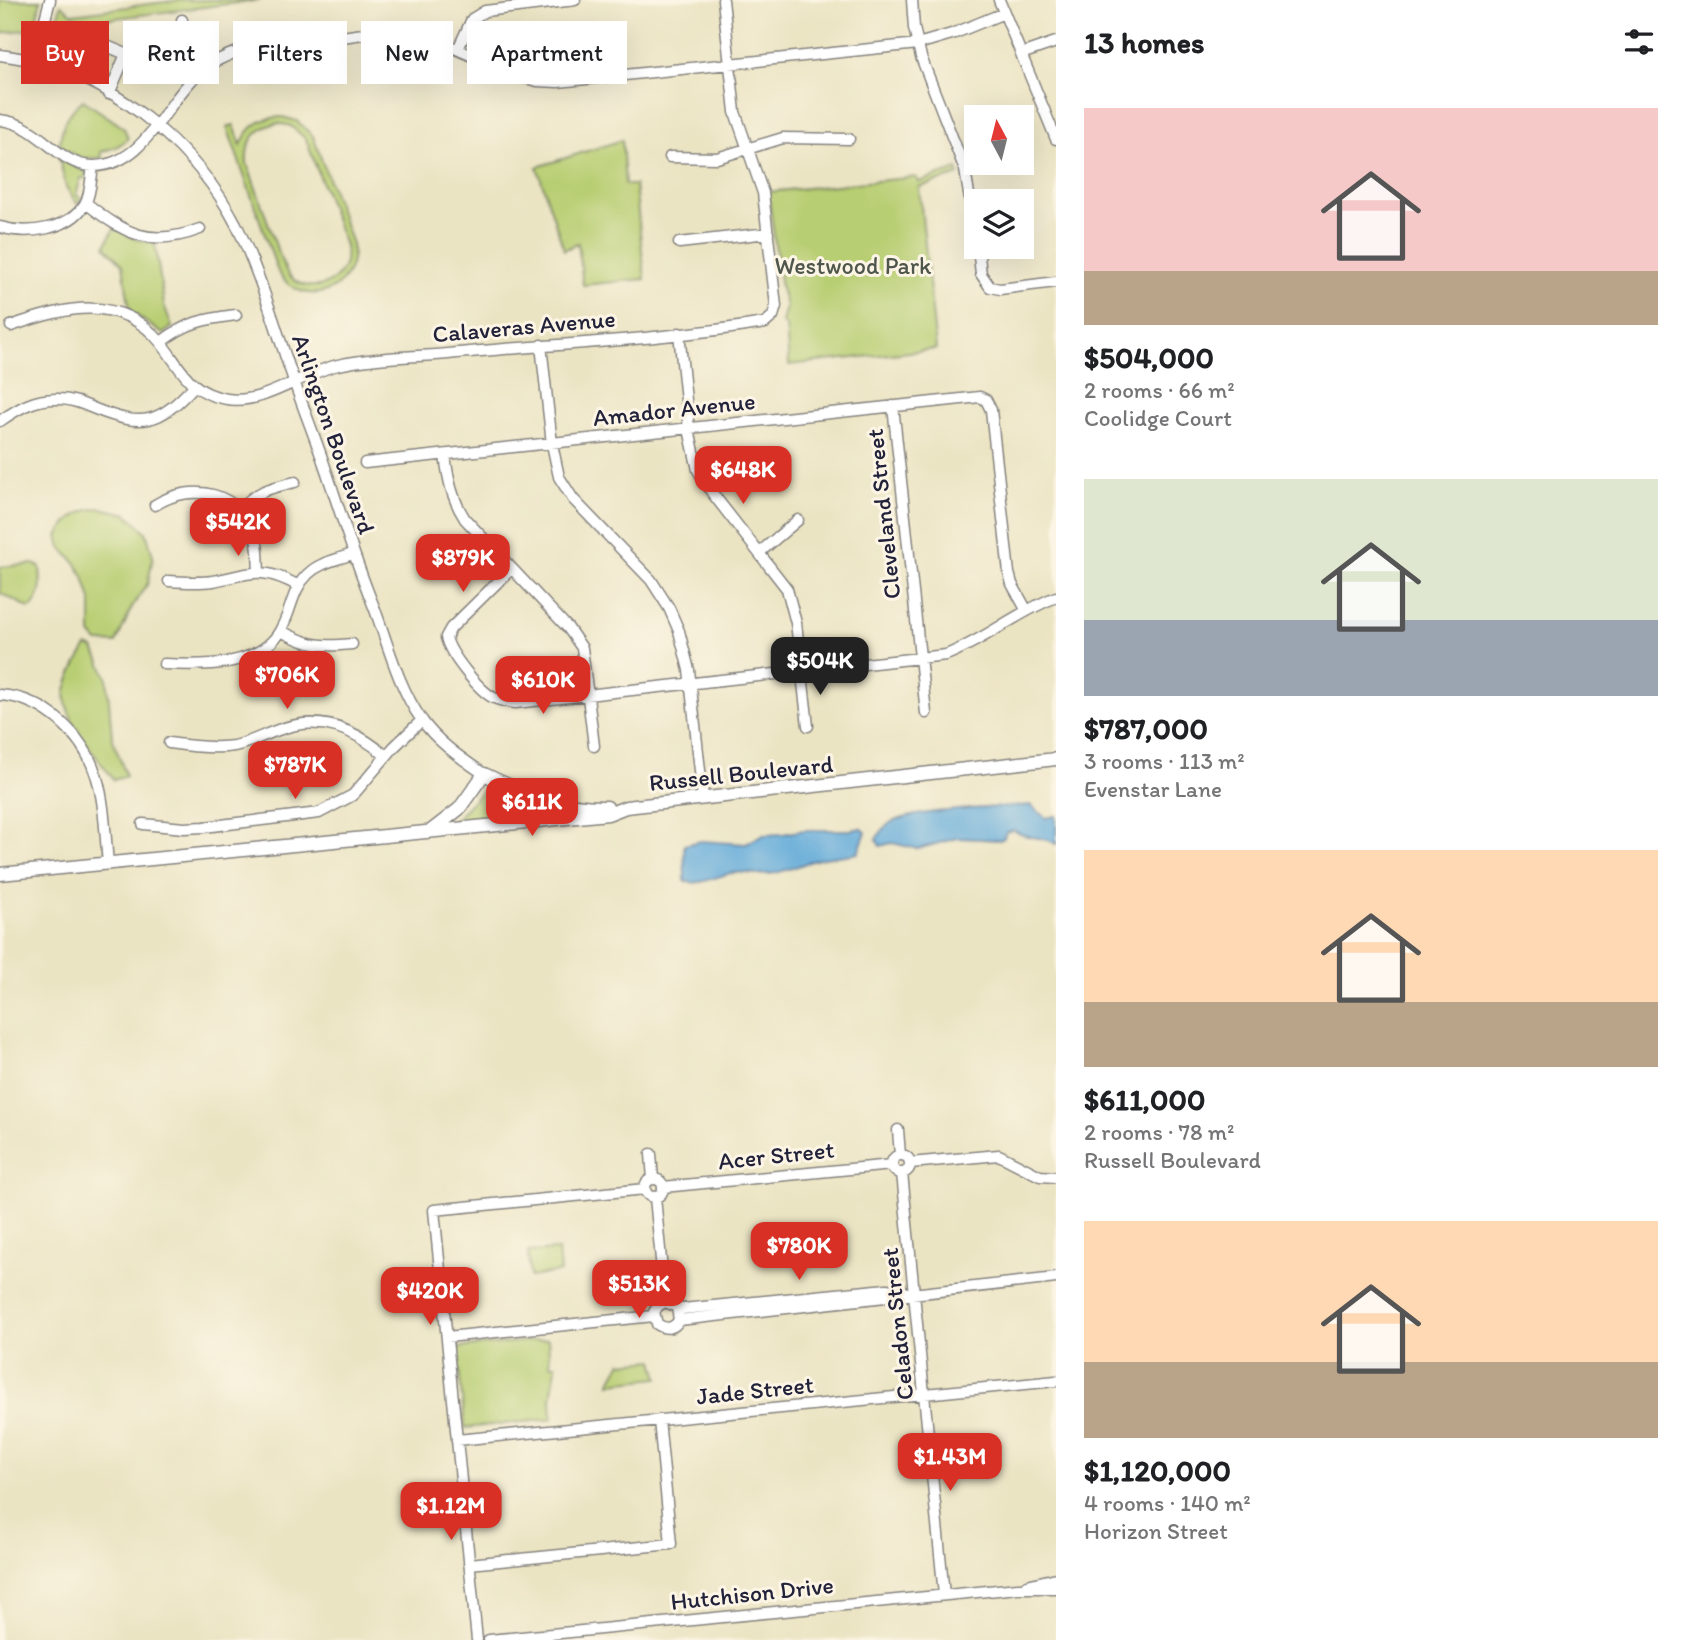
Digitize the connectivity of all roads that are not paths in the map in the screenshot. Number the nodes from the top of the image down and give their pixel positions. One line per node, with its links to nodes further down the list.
1 (50, 0): 7 (street)
2 (575, 0): 11 (street)
3 (723, 0): 16 (street)
4 (912, 0): 9 (street)
5 (999, 0): 6 (street)
6 (1004, 13): 9 (street); 12 (street)
7 (44, 21)
8 (1056, 42): 12 (street)
9 (918, 44): 16 (street); 27 (street)
10 (109, 47): 19 (street)
11 (458, 49): 15 (street); 16 (street)
12 (1021, 54): 23 (street)
13 (0, 55): 14 (street, Arlington Boulevard)
14 (21, 59)
15 (219, 61)
16 (731, 63): 24 (street)
17 (89, 84): 19 (street, Arlington Boulevard)
18 (188, 84): 21 (street)
19 (109, 94): 21 (street, Arlington Boulevard)
20 (0, 120): 26 (street)
21 (156, 125): 26 (street); 40 (street, Arlington Boulevard)
22 (849, 139): 24 (street)
23 (1056, 139)
24 (748, 148): 25 (street); 31 (street)
25 (670, 157)
26 (93, 166): 28 (street)
27 (970, 189)
28 (86, 203): 29 (street); 30 (street)
29 (0, 227)
30 (200, 229)
31 (768, 233): 32 (street); 37 (street, Calaveras Avenue)
32 (679, 243)
33 (979, 259): 34 (street)
34 (1056, 282)
35 (236, 315): 38 (street)
36 (10, 326): 38 (street)
37 (679, 333): 39 (street, Calaveras Avenue); 44 (street)
38 (161, 342): 41 (street)
39 (541, 345): 40 (street, Calaveras Avenue); 45 (street)
40 (294, 381): 41 (street, Calaveras Avenue); 53 (street, Arlington Boulevard)
41 (194, 386): 43 (street)
42 (893, 406): 44 (street, Amador Avenue); 59 (street, Amador Avenue); 62 (street, Cleveland Street)
43 (0, 421)
44 (689, 429): 45 (street, Amador Avenue); 52 (street)
45 (552, 444): 46 (street, Amador Avenue); 65 (street)
46 (445, 454): 47 (street, Amador Avenue); 54 (street)
47 (365, 463)
48 (295, 482): 50 (street)
49 (155, 505): 50 (street)
50 (239, 510): 55 (street)
51 (798, 520): 52 (street)
52 (760, 552): 64 (street)
53 (352, 554): 57 (street); 69 (street, Arlington Boulevard)
54 (511, 569): 67 (street); 67 (street)
55 (259, 571): 56 (street); 57 (street)
56 (169, 581)
57 (297, 585): 60 (street)
58 (1056, 597): 59 (street)
59 (1027, 611): 62 (street)
60 (281, 631): 61 (street); 63 (street)
61 (352, 644)
62 (920, 658): 64 (street); 68 (street, Cleveland Street)
63 (163, 664)
64 (801, 672): 65 (street); 70 (street)
65 (691, 684): 67 (street); 76 (street)
66 (0, 695): 80 (street)
67 (589, 695): 72 (street)
68 (926, 713)
69 (422, 720): 73 (street); 75 (street, Arlington Boulevard)
70 (808, 726)
71 (169, 743): 73 (street)
72 (594, 746)
73 (386, 756): 78 (street)
74 (1056, 759): 76 (main road, Russell Boulevard)
75 (484, 774): 77 (main road, Arlington Boulevard); 79 (main road)
76 (704, 798): 77 (main road, Russell Boulevard)
77 (626, 807): 79 (main road, Russell Boulevard)
78 (143, 824)
79 (431, 830): 80 (main road, Russell Boulevard)
80 (108, 863): 81 (main road, Russell Boulevard)
81 (0, 874)
82 (898, 1130): 84 (street)
83 (650, 1154): 89 (street)
84 (900, 1155): 85 (street); 86 (street)
85 (910, 1163): 87 (street); 88 (street)
86 (892, 1165): 87 (street); 90 (street, Acer Street)
87 (902, 1173): 94 (street, Celadon Street)
88 (1056, 1177)
89 (653, 1179): 90 (street); 91 (street)
90 (663, 1187): 92 (street)
91 (645, 1189): 92 (street); 99 (street)
92 (655, 1198): 95 (street)
93 (1056, 1278): 94 (street)
94 (915, 1293): 96 (street); 98 (street); 101 (street, Celadon Street)
95 (665, 1302): 96 (street); 97 (street)
96 (677, 1307): 98 (street)
97 (654, 1316): 98 (street); 99 (street)
98 (679, 1320)
99 (447, 1337): 103 (street)
100 (1056, 1381): 101 (street, Jade Street)
101 (925, 1394): 102 (street, Jade Street); 108 (street, Celadon Street)
102 (659, 1420): 103 (street, Jade Street); 104 (street)
103 (457, 1440): 104 (street)
104 (469, 1564): 109 (street)
105 (1056, 1578): 106 (street, Hutchison Drive)
106 (1018, 1588): 107 (street, Hutchison Drive); 108 (street, Hutchison Drive)
107 (1056, 1588)
108 (944, 1595): 110 (street, Hutchison Drive)
109 (477, 1640)
110 (489, 1640)

